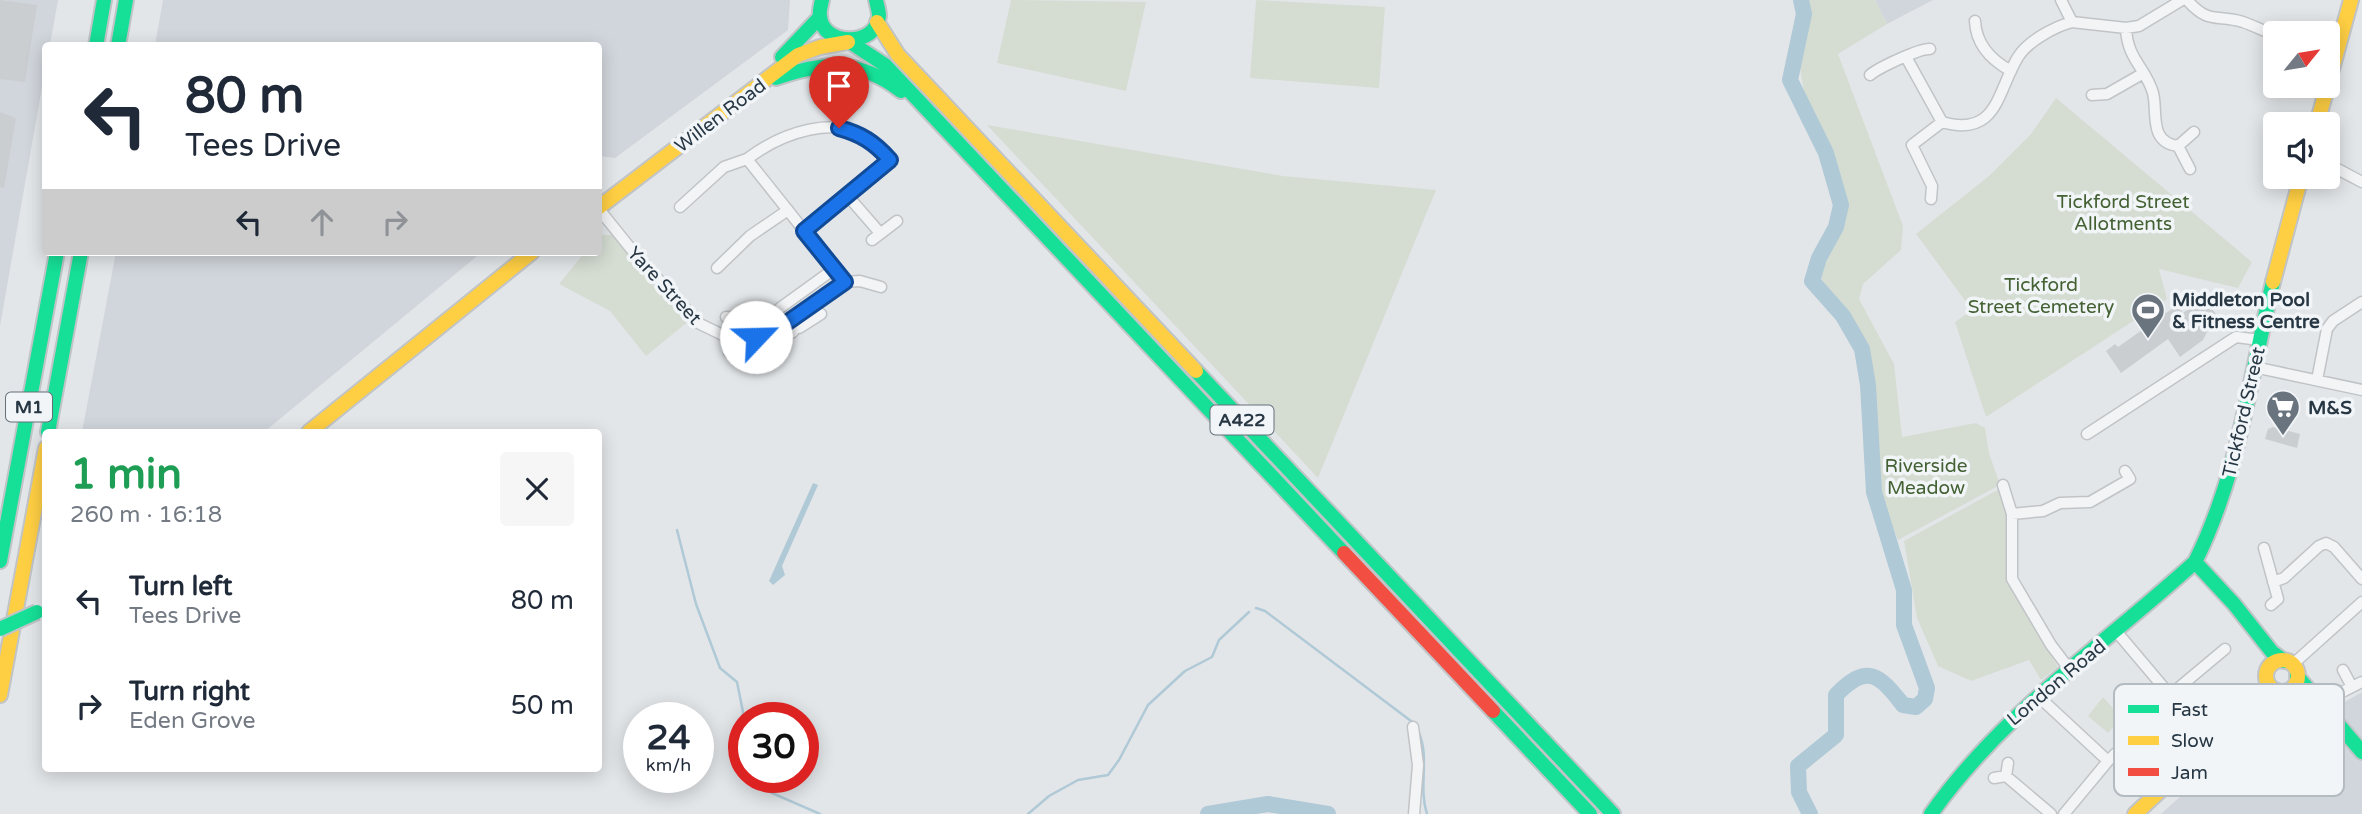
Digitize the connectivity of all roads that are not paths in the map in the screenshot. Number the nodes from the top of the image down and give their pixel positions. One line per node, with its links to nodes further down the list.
1 (104, 0): 14 (main road)
2 (127, 0): 15 (main road)
3 (2061, 0): 10 (street)
4 (2184, 0): 11 (street); 12 (street)
5 (2351, 0): 13 (main road)
6 (878, 2): 9 (main road)
7 (820, 6): 16 (main road); 34 (main road, Willen Road)
8 (1975, 20): 19 (street)
9 (877, 22): 16 (main road); 109 (main road, A422)
10 (2072, 22): 11 (street); 19 (street)
11 (2126, 28): 20 (street)
12 (2263, 30)
13 (2340, 34)
14 (97, 42)
15 (119, 42)
16 (850, 42): 22 (main road, Willen Road); 25 (main road, A422)
17 (1930, 49): 18 (street)
18 (1906, 57): 21 (street); 24 (street)
19 (2011, 71): 24 (street)
20 (2142, 74): 23 (street); 27 (street)
21 (1870, 75)
22 (759, 85): 25 (main road); 36 (main road, Willen Road)
23 (2092, 95)
24 (1942, 122): 35 (street)
25 (940, 123): 108 (main road, A422)
26 (2194, 132): 27 (street)
27 (2178, 146): 29 (street)
28 (747, 159): 33 (street); 37 (street); 38 (street)
29 (2190, 169)
30 (2340, 170): 31 (street)
31 (2362, 182)
32 (2298, 189): 59 (main road, Tickford Street)
33 (847, 195): 40 (street); 41 (street)
34 (602, 197)
35 (1931, 199)
36 (602, 205)
37 (680, 207)
38 (788, 210): 41 (street); 46 (street)
39 (602, 213): 57 (street, Yare Street)
40 (897, 221)
41 (804, 231): 47 (street)
42 (56, 256): 74 (main road, M1)
43 (80, 256): 65 (main road, M1)
44 (527, 256): 66 (main road)
45 (536, 256): 67 (main road)
46 (717, 268)
47 (834, 269): 48 (street); 54 (street, Yare Street)
48 (845, 282): 49 (street); 51 (street, Yare Street)
49 (881, 287)
50 (2362, 302): 63 (street)
51 (802, 312): 55 (street); 56 (street, Yare Street)
52 (821, 314): 55 (street, Yare Street)
53 (726, 317): 54 (street, Yare Street)
54 (747, 320): 58 (street)
55 (810, 321): 56 (street, Yare Street)
56 (777, 335): 58 (street, Yare Street); 60 (street, Yare Street)
57 (731, 337): 58 (street, Yare Street); 61 (street)
58 (746, 337)
59 (2259, 340): 62 (main road, Tickford Street); 68 (street)
60 (764, 345)
61 (729, 352)
62 (2254, 367): 63 (street); 75 (main road, Tickford Street)
63 (2317, 380): 64 (street)
64 (2362, 390)
65 (49, 429)
66 (313, 429)
67 (322, 429)
68 (2087, 435)
69 (42, 469): 96 (main road, M1)
70 (2125, 471): 72 (street)
71 (2003, 485): 72 (street)
72 (2012, 514): 86 (street)
73 (2264, 548): 77 (street)
74 (0, 561)
75 (2195, 562): 82 (main road, London Road); 83 (main road)
76 (2362, 579): 77 (street)
77 (2273, 582): 79 (street)
78 (2362, 602): 85 (street)
79 (2271, 606)
80 (41, 609): 81 (main road, bridge)
81 (0, 629)
82 (2116, 631): 86 (main road, London Road); 89 (street)
83 (2257, 632): 85 (main road); 88 (main road)
84 (2225, 649): 90 (street)
85 (2291, 667): 88 (main road); 93 (main road); 94 (main road)
86 (2070, 670): 97 (main road, London Road)
87 (2343, 670): 95 (street)
88 (2267, 673): 91 (main road); 92 (main road)
89 (2161, 684)
90 (2183, 684)
91 (2262, 684)
92 (2269, 684)
93 (2292, 684)
94 (2305, 684)
95 (2353, 687)
96 (0, 695)
97 (2038, 696): 102 (street); 110 (main road, London Road)
98 (1413, 727): 107 (street)
99 (2344, 732): 100 (main road)
100 (2362, 752)
101 (2114, 755): 102 (street)
102 (2108, 761): 112 (street)
103 (2008, 763): 104 (street)
104 (2006, 776): 105 (street); 111 (street)
105 (1994, 778)
106 (2154, 796): 113 (main road)
107 (1414, 814)
108 (1590, 814)
109 (1613, 814)
110 (1931, 814)
111 (2051, 814)
112 (2064, 814)
113 (2135, 814)

